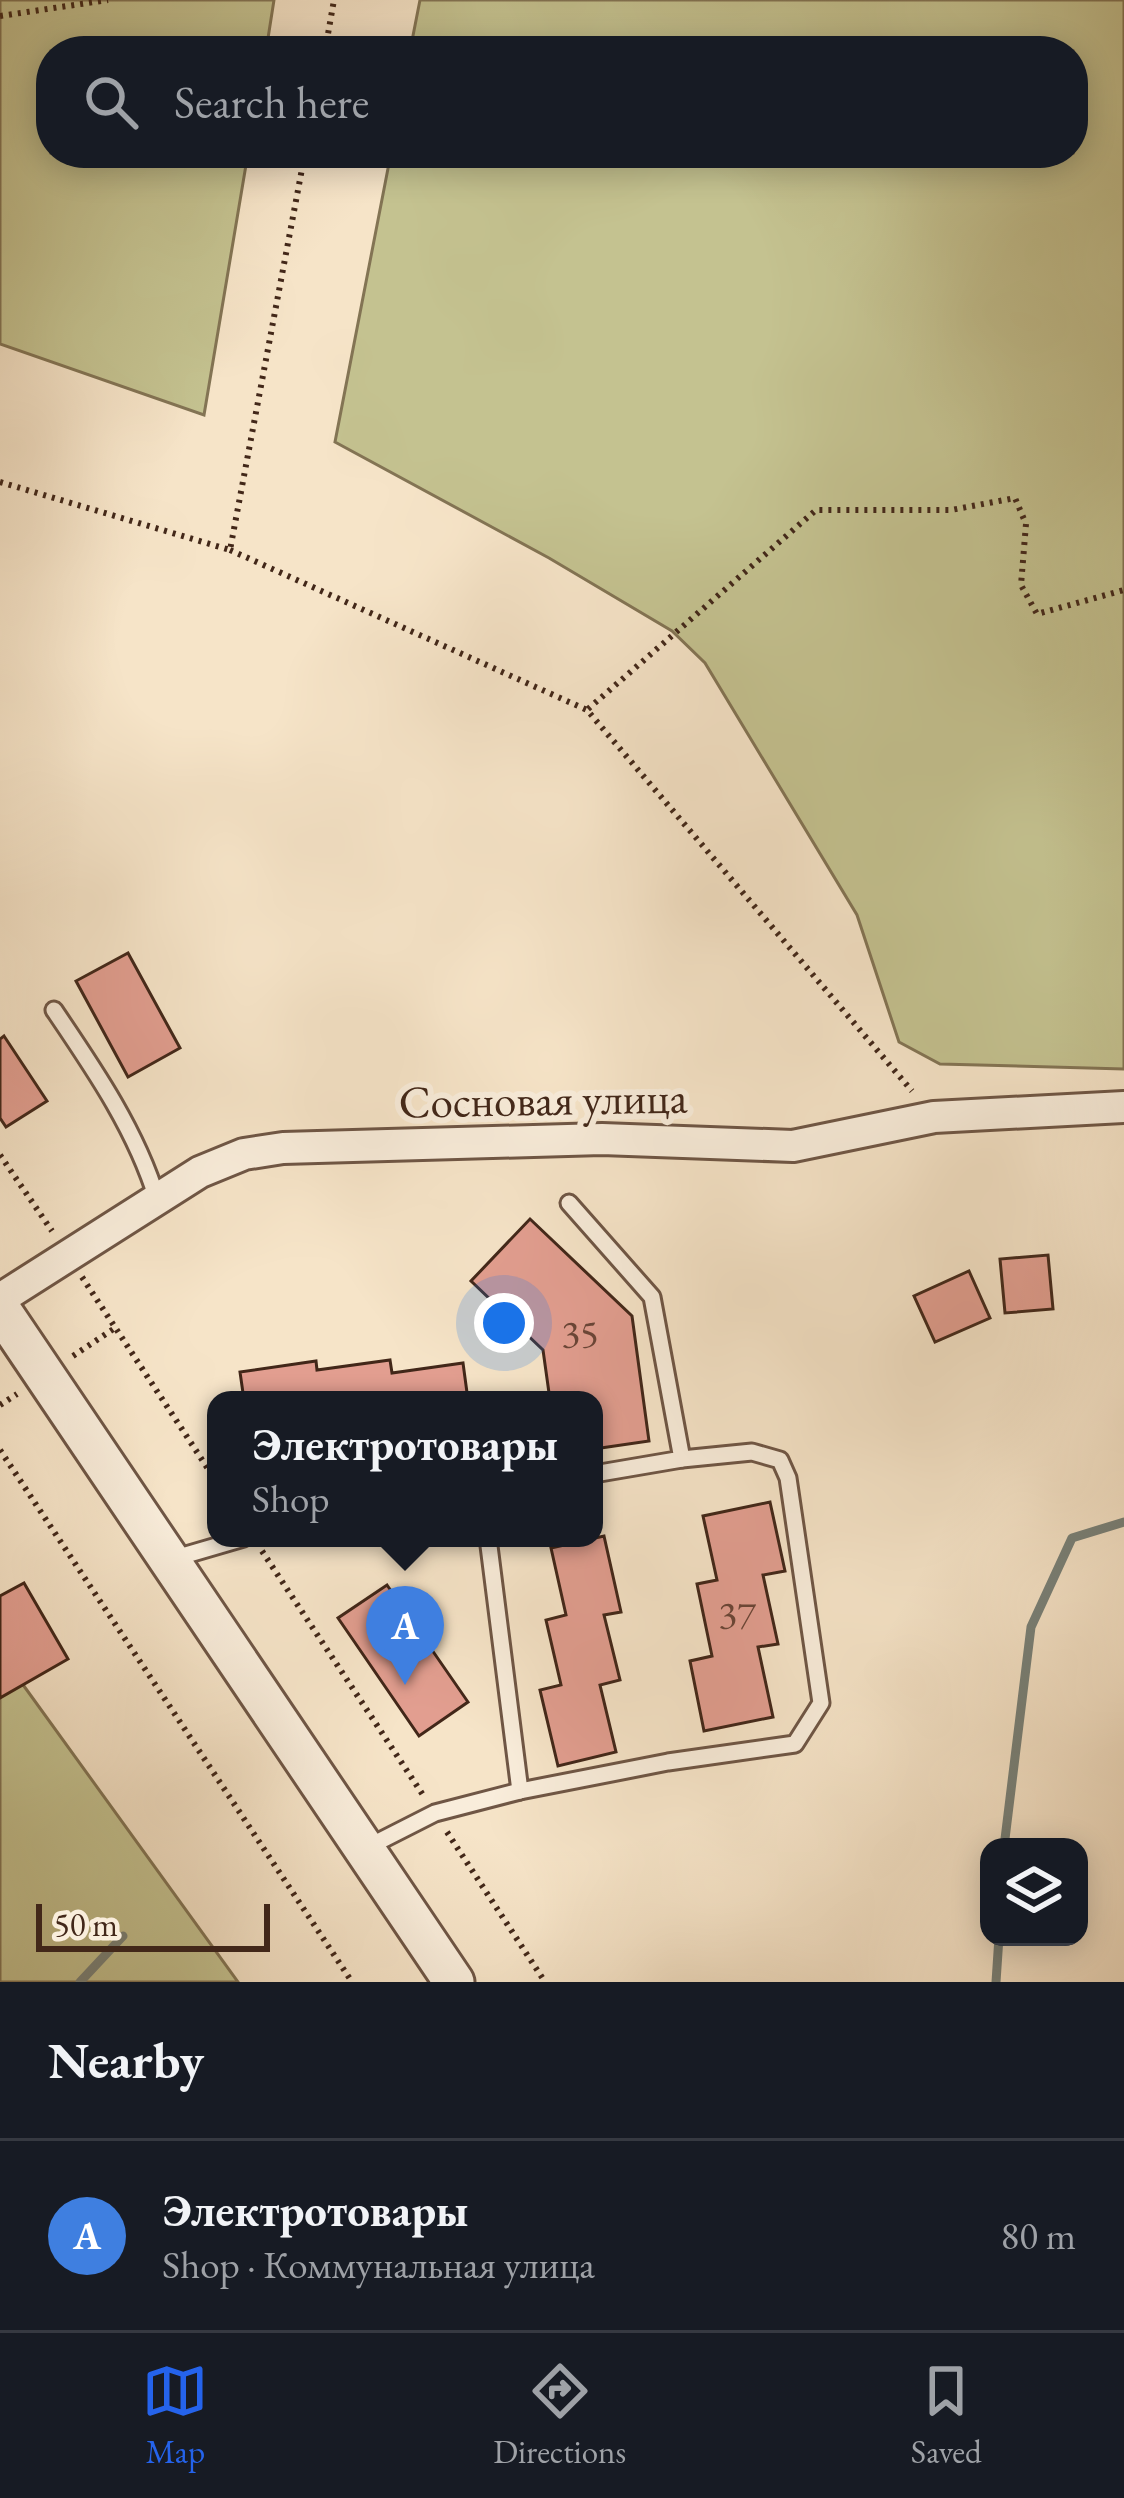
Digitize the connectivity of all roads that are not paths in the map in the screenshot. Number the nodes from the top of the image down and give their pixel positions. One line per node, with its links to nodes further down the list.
1 (54, 1010): 3 (lane)
2 (1124, 1107): 3 (street, Сосновая улица)
3 (157, 1199): 5 (street, Сосновая улица)
4 (569, 1203): 7 (lane)
5 (0, 1298)
6 (0, 1309): 11 (street)
7 (682, 1459): 8 (lane); 12 (lane)
8 (603, 1472)
9 (213, 1547): 11 (lane)
10 (489, 1547): 12 (lane)
11 (169, 1560): 13 (street)
12 (520, 1791): 13 (lane)
13 (365, 1849): 14 (street)
14 (454, 1982)

